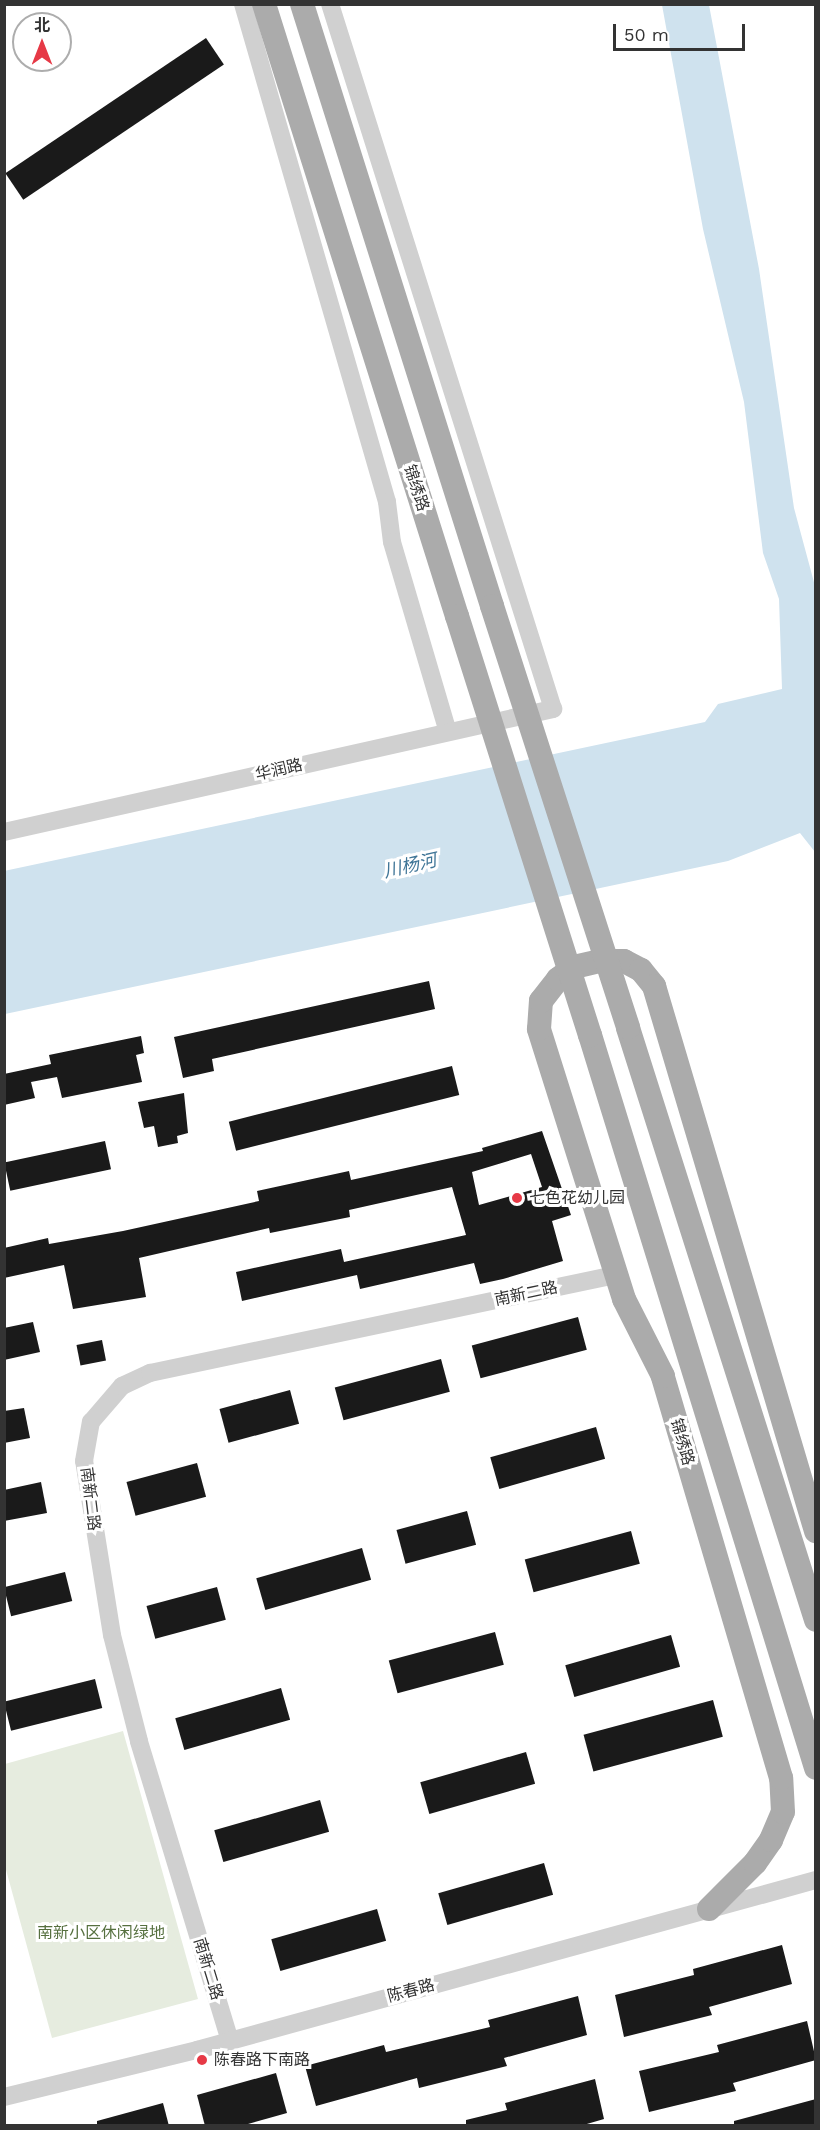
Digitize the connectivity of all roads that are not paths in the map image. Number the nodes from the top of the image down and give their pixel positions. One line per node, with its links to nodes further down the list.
1 (243, 4): 5 (street)
2 (264, 4): 10 (main road, 锦绣路, bridge)
3 (302, 4): 9 (main road, bridge)
4 (330, 4): 5 (street, 华润路)
5 (448, 732): 6 (street, 华润路)
6 (4, 832)
7 (616, 1275): 8 (main road, 锦绣路); 12 (main road, 锦绣路); 13 (street, 南新二路)
8 (816, 1531)
9 (816, 1620)
10 (816, 1768)
11 (816, 1880): 12 (street, 陈春路)
12 (709, 1909): 13 (street, 陈春路)
13 (230, 2041): 14 (street, 陈春路)
14 (4, 2097)

